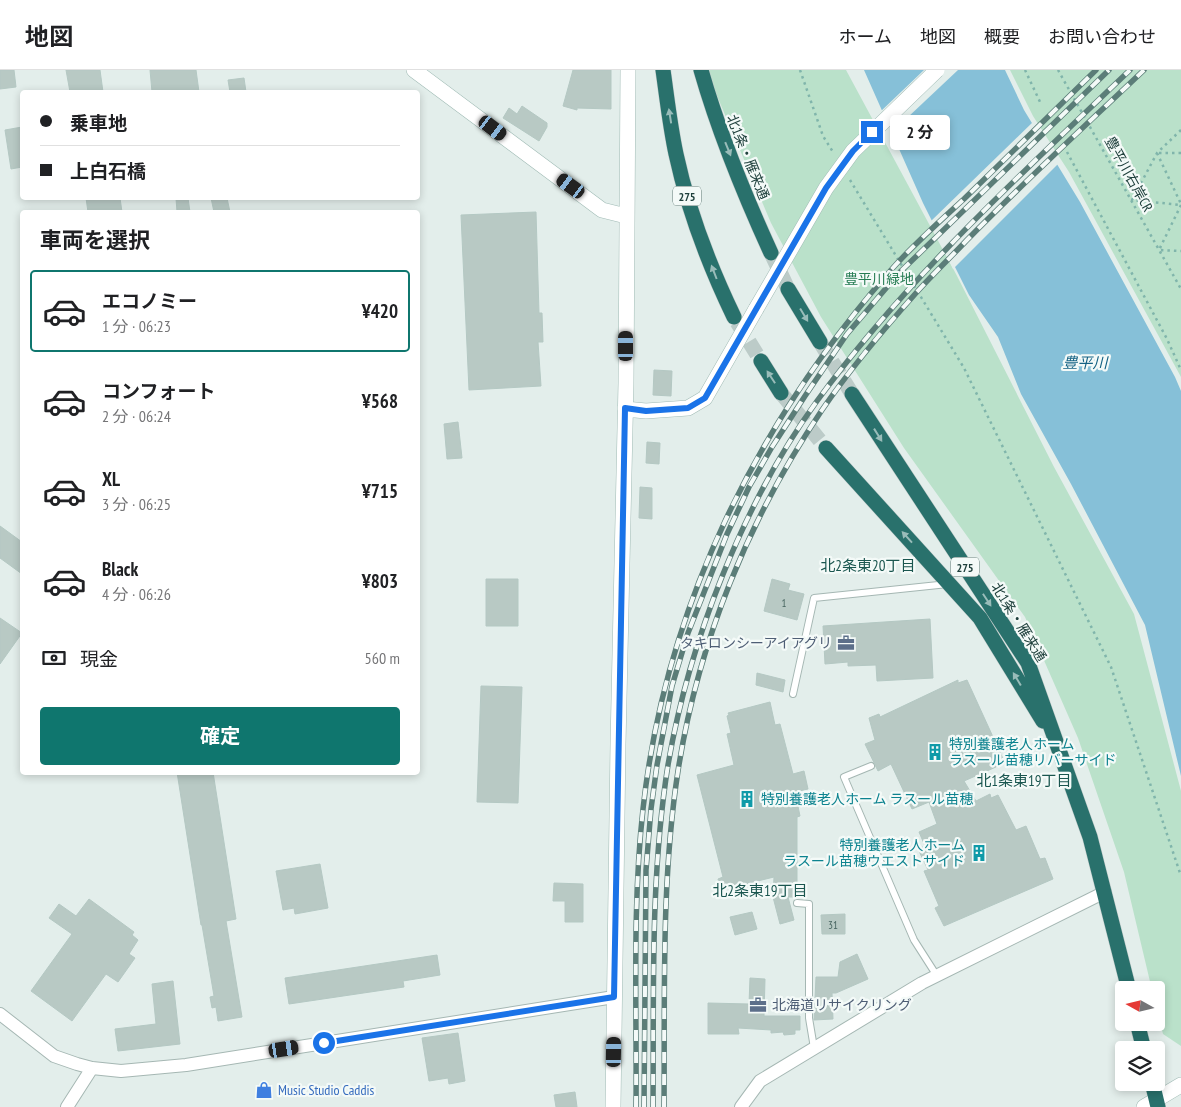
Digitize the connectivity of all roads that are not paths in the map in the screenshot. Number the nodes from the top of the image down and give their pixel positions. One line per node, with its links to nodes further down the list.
1 (414, 70): 6 (street)
2 (628, 70): 6 (street)
3 (663, 70): 9 (highway, 275, one-way to 3)
4 (701, 70): 7 (highway, 北1条・雁来通, one-way to 7)
5 (937, 70): 14 (street, bridge)
6 (626, 216): 14 (street)
7 (771, 253)
8 (788, 289): 10 (highway, one-way to 10)
9 (734, 317)
10 (820, 342)
11 (760, 361): 12 (highway, one-way to 11)
12 (781, 393)
13 (852, 394): 18 (highway, 北1条・雁来通 / 275, one-way to 18)
14 (625, 408): 24 (street)
15 (826, 448): 16 (highway, 北1条・雁来通 / 275, one-way to 15)
16 (949, 584): 17 (lane); 18 (highway, 北1条・雁来通 / 275, one-way to 16)
17 (793, 694)
18 (1060, 750): 20 (highway, 北1条・雁来通 / 275)
19 (871, 766): 22 (lane)
20 (1105, 892): 23 (highway, 北1条・雁来通 / 275); 26 (street)
21 (797, 904): 26 (lane)
22 (936, 976)
23 (1128, 981)
24 (614, 997): 27 (street); 32 (street)
25 (0, 1014): 27 (street)
26 (814, 1048): 33 (street)
27 (92, 1068): 31 (street)
28 (1181, 1085): 30 (street)
29 (1152, 1091): 30 (highway)
30 (1153, 1105)
31 (67, 1107)
32 (613, 1107)
33 (741, 1107)

